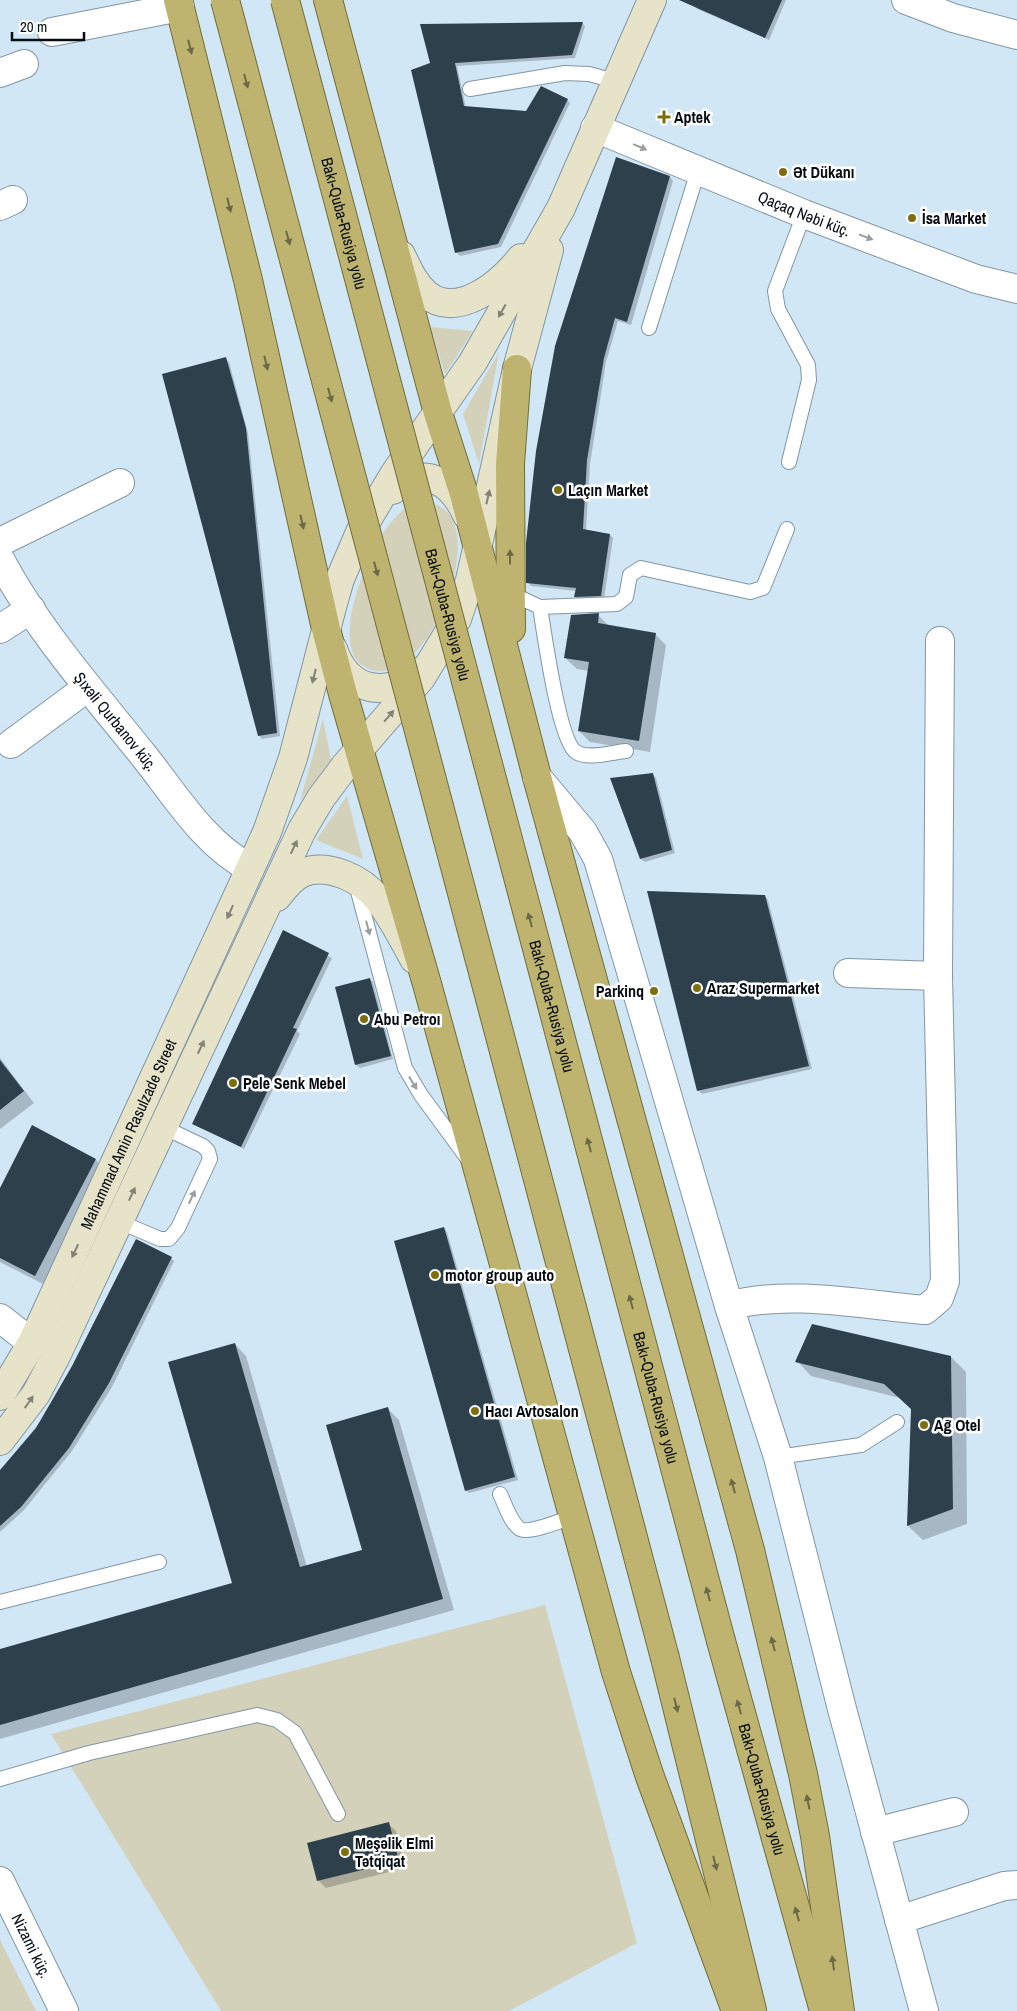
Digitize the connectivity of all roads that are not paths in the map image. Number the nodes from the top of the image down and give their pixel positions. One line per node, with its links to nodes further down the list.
1 (225, 0): 69 (highway, one-way to 69, bridge)
2 (285, 0): 70 (highway, Bakı-Quba-Rusiya yolu, one-way to 2, bridge)
3 (328, 0): 15 (highway)
4 (650, 0): 9 (main road)
5 (906, 0): 8 (street)
6 (179, 4): 7 (street); 31 (highway, one-way to 31)
7 (52, 32)
8 (1017, 35)
9 (615, 81): 10 (lane); 11 (main road)
10 (470, 89)
11 (596, 128): 12 (street, Qaçaq Nəbi küç., one-way to 12); 13 (main road)
12 (698, 171): 14 (street, Qaçaq Nəbi küç.); 17 (lane)
13 (560, 208): 15 (main road); 18 (main road); 19 (main road, one-way to 19)
14 (804, 214): 16 (street, Qaçaq Nəbi küç., one-way to 16); 20 (lane)
15 (389, 234): 19 (highway)
16 (1017, 289)
17 (649, 328)
18 (517, 369): 25 (main road, one-way to 18); 27 (highway, one-way to 18)
19 (438, 413): 23 (main road); 25 (highway)
20 (789, 462)
21 (120, 483): 24 (street)
22 (787, 529): 28 (lane)
23 (361, 530): 25 (main road); 31 (main road)
24 (0, 542)
25 (477, 545): 33 (main road); 35 (highway)
26 (0, 559): 29 (street, Şıxəli Qurbanov küç.)
27 (510, 593): 28 (lane); 35 (highway)
28 (540, 607): 38 (lane)
29 (31, 609): 30 (street); 34 (street, Şıxəli Qurbanov küç.)
30 (0, 629)
31 (326, 629): 33 (main road); 37 (highway); 40 (main road, Mahammad Amin Rasulzade Street, one-way to 40)
32 (940, 641): 44 (street)
33 (434, 658): 37 (main road, one-way to 33)
34 (88, 687): 36 (street); 40 (street, Şıxəli Qurbanov küç.)
35 (517, 693): 39 (highway)
36 (11, 744)
37 (360, 748): 42 (main road, one-way to 37); 45 (highway)
38 (626, 750)
39 (537, 777): 49 (street); 71 (highway, one-way to 39)
40 (250, 868): 51 (main road, Mahammad Amin Rasulzade Street, one-way to 51)
41 (356, 880): 42 (main road); 45 (main road); 47 (lane, one-way to 47)
42 (258, 922): 46 (main road, Mahammad Amin Rasulzade Street, one-way to 42)
43 (848, 973): 44 (street)
44 (938, 976): 49 (street)
45 (428, 984): 47 (highway)
46 (163, 1127): 48 (main road, Mahammad Amin Rasulzade Street, one-way to 46); 48 (lane, one-way to 46)
47 (480, 1176): 57 (highway)
48 (120, 1222): 54 (main road, Mahammad Amin Rasulzade Street, one-way to 48)
49 (729, 1306): 55 (street)
50 (0, 1318): 51 (street)
51 (32, 1343): 52 (main road, Mahammad Amin Rasulzade Street)
52 (0, 1396)
53 (897, 1422): 55 (lane)
54 (0, 1441)
55 (778, 1457): 63 (street)
56 (500, 1494): 57 (lane)
57 (574, 1516): 68 (highway)
58 (159, 1562): 59 (lane)
59 (0, 1602)
60 (0, 1779): 62 (lane)
61 (954, 1812): 63 (street)
62 (338, 1814)
63 (875, 1832): 66 (street)
64 (0, 1881): 67 (street, Nizami küç.)
65 (1017, 1885): 66 (street)
66 (899, 1920): 72 (street)
67 (59, 2009)
68 (736, 2011)
69 (752, 2011)
70 (824, 2011)
71 (840, 2011)
72 (924, 2011)

